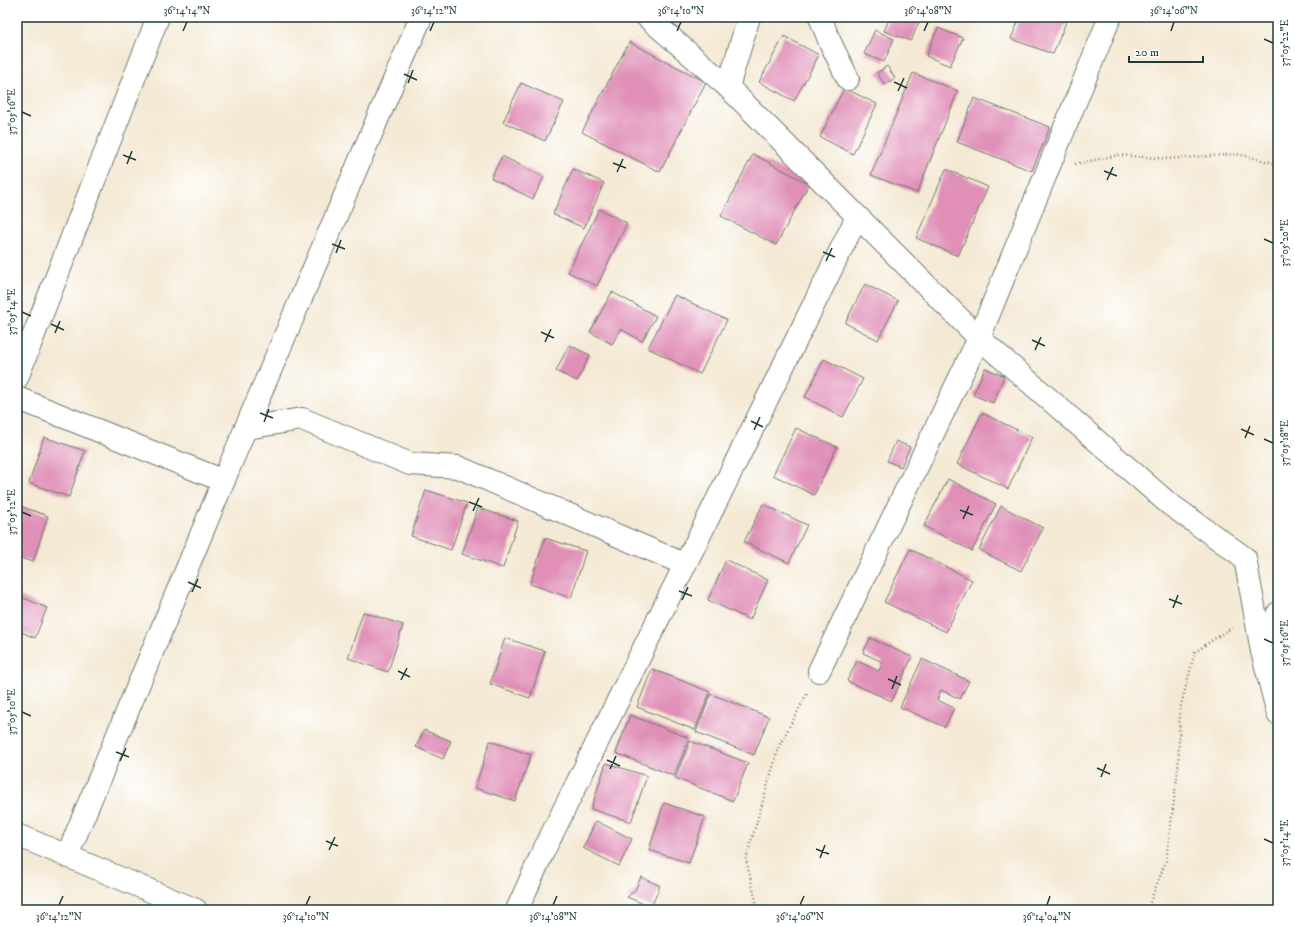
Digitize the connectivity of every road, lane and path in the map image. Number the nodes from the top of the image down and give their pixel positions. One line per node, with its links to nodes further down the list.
1 (158, 17): 13 (street)
2 (421, 17): 15 (street)
3 (647, 17): 8 (street)
4 (750, 17): 8 (street)
5 (820, 17): 7 (street)
6 (1110, 17): 10 (street)
7 (848, 79)
8 (728, 88): 11 (street)
9 (1278, 164): 10 (path)
10 (1049, 166): 12 (street)
11 (857, 217): 12 (street); 17 (street)
12 (979, 338): 19 (street); 21 (street)
13 (17, 378)
14 (17, 398): 16 (street)
15 (246, 428): 16 (street); 17 (street)
16 (224, 481): 24 (street)
17 (684, 564): 26 (street)
18 (1278, 613): 20 (street)
19 (1256, 617): 20 (street); 28 (path)
20 (1262, 651): 22 (street)
21 (819, 671): 27 (path)
22 (1278, 714)
23 (17, 835): 24 (street)
24 (67, 856): 25 (street)
25 (196, 910)
26 (517, 910)
27 (758, 910)
28 (1146, 910)

